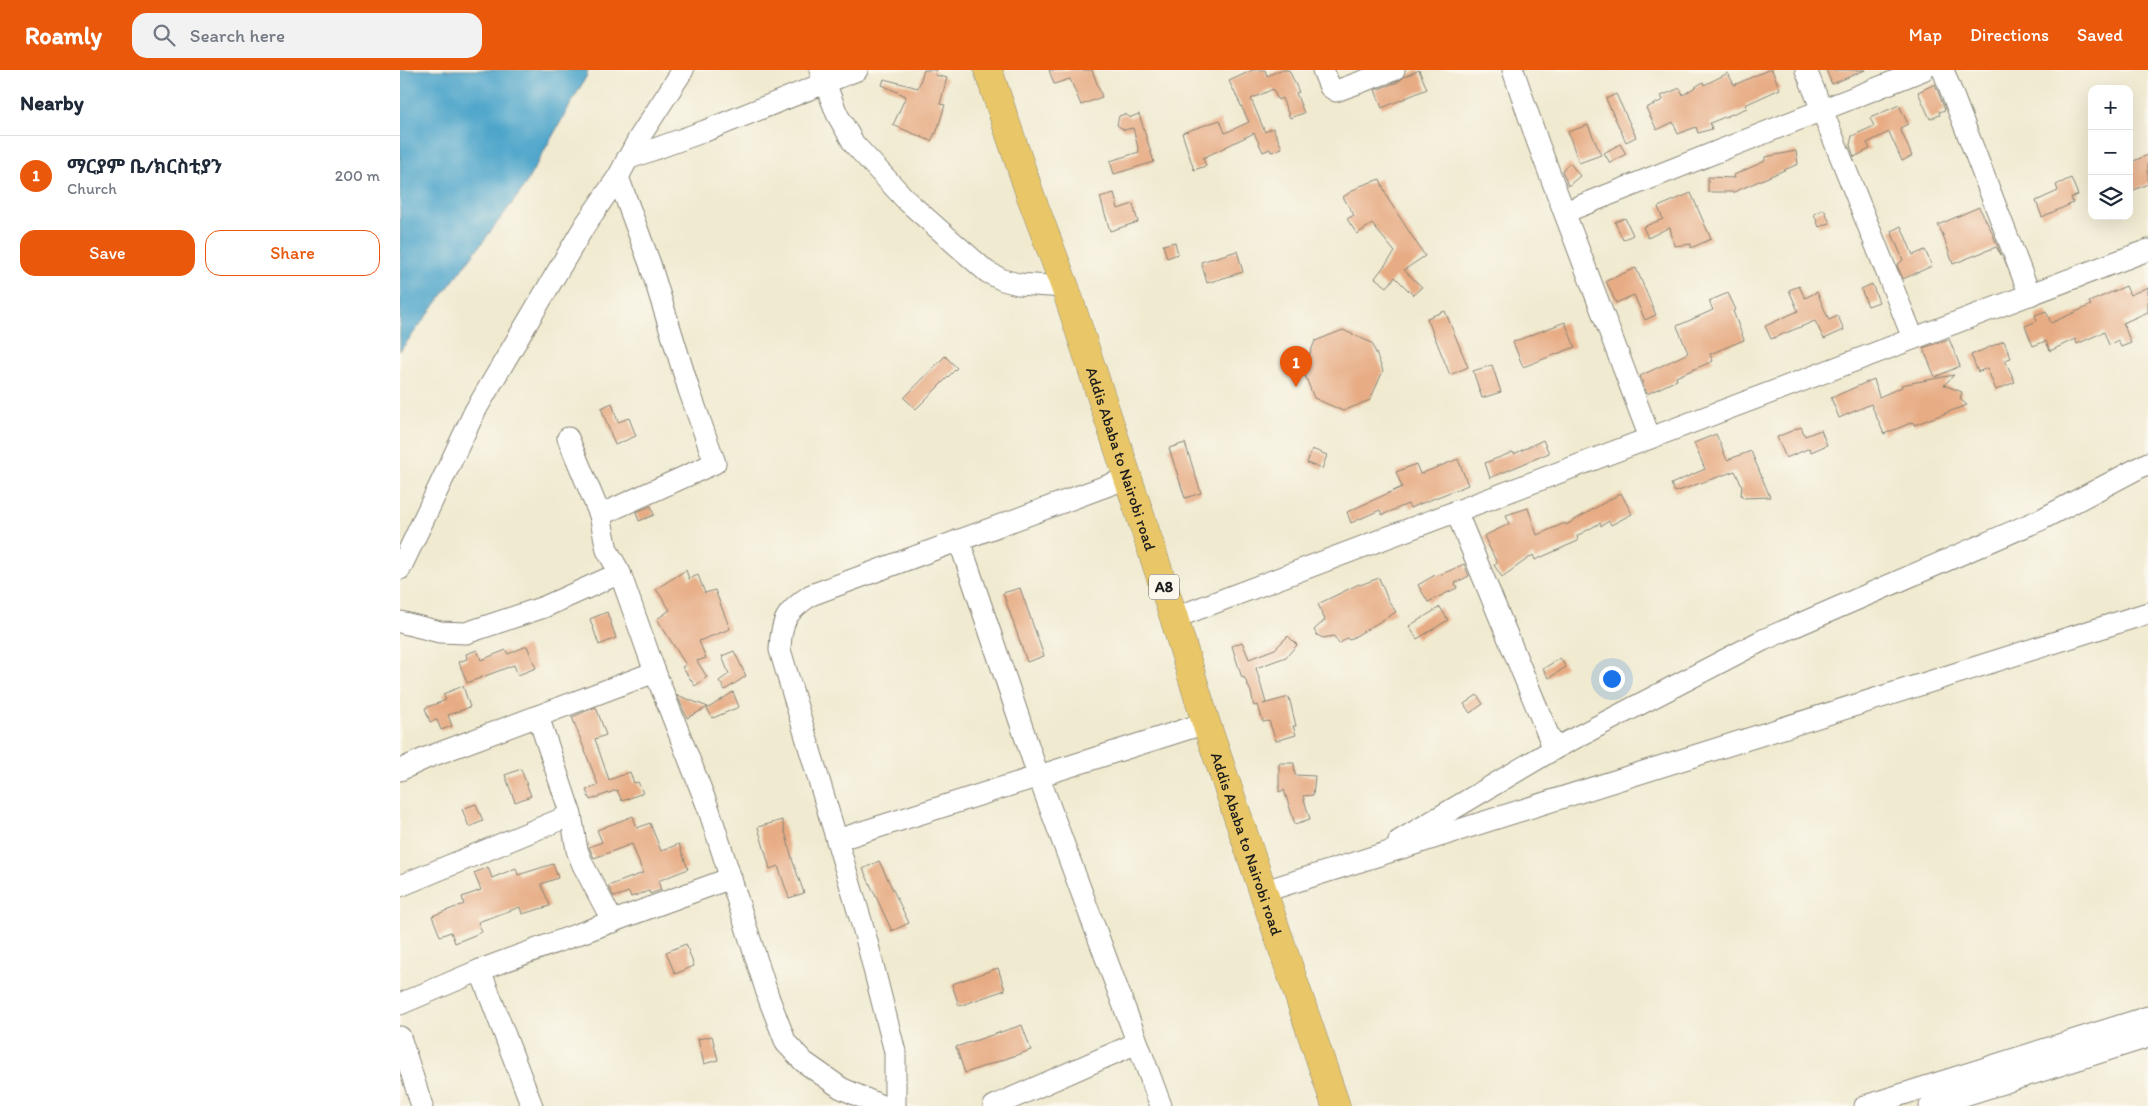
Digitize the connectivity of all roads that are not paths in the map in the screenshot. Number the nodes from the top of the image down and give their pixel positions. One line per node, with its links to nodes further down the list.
1 (684, 70): 12 (street)
2 (857, 70): 10 (street)
3 (988, 70): 15 (highway, Addis Ababa to Nairobi road / A8)
4 (1322, 70): 5 (street)
5 (1394, 70)
6 (1513, 70): 13 (street)
7 (1806, 70): 11 (street)
8 (1923, 70): 11 (street)
9 (1943, 70): 16 (street)
10 (822, 76): 12 (street); 15 (street)
11 (1822, 110): 13 (street); 17 (street)
12 (622, 168): 23 (street); 25 (street)
13 (1565, 212): 19 (street)
14 (2148, 250): 16 (street)
15 (1065, 287): 21 (highway, Addis Ababa to Nairobi road / A8)
16 (2030, 295): 17 (street)
17 (1913, 338): 19 (street)
18 (568, 438): 23 (street)
19 (1650, 438): 22 (street)
20 (2148, 463): 33 (street)
21 (1128, 478): 24 (street); 28 (highway, Addis Ababa to Nairobi road / A8)
22 (1456, 511): 28 (street); 33 (street)
23 (600, 515): 26 (street)
24 (959, 540): 35 (street); 37 (street)
25 (400, 569)
26 (620, 573): 29 (street); 30 (street)
27 (2148, 613): 38 (street)
28 (1174, 618): 32 (highway, Addis Ababa to Nairobi road / A8)
29 (400, 622)
30 (655, 672): 31 (street); 39 (street)
31 (538, 716): 34 (street); 36 (street)
32 (1206, 723): 35 (street); 41 (highway, Addis Ababa to Nairobi road / A8)
33 (1554, 748): 38 (street)
34 (400, 770)
35 (1038, 775): 37 (street); 48 (street)
36 (571, 815): 40 (street); 42 (street)
37 (837, 840): 53 (street)
38 (1369, 859): 41 (street)
39 (731, 878): 42 (street); 52 (street)
40 (400, 886)
41 (1262, 892): 56 (highway, Addis Ababa to Nairobi road / A8)
42 (613, 922): 43 (street)
43 (480, 970): 44 (street); 51 (street)
44 (400, 1004)
45 (2148, 1017): 57 (street)
46 (400, 1037): 50 (street)
47 (2148, 1037): 58 (street)
48 (1136, 1043): 49 (street); 55 (street)
49 (1031, 1098): 54 (street)
50 (422, 1106)
51 (532, 1106)
52 (882, 1106)
53 (895, 1106)
54 (994, 1106)
55 (1161, 1106)
56 (1336, 1106)
57 (1865, 1106)
58 (1930, 1106)

